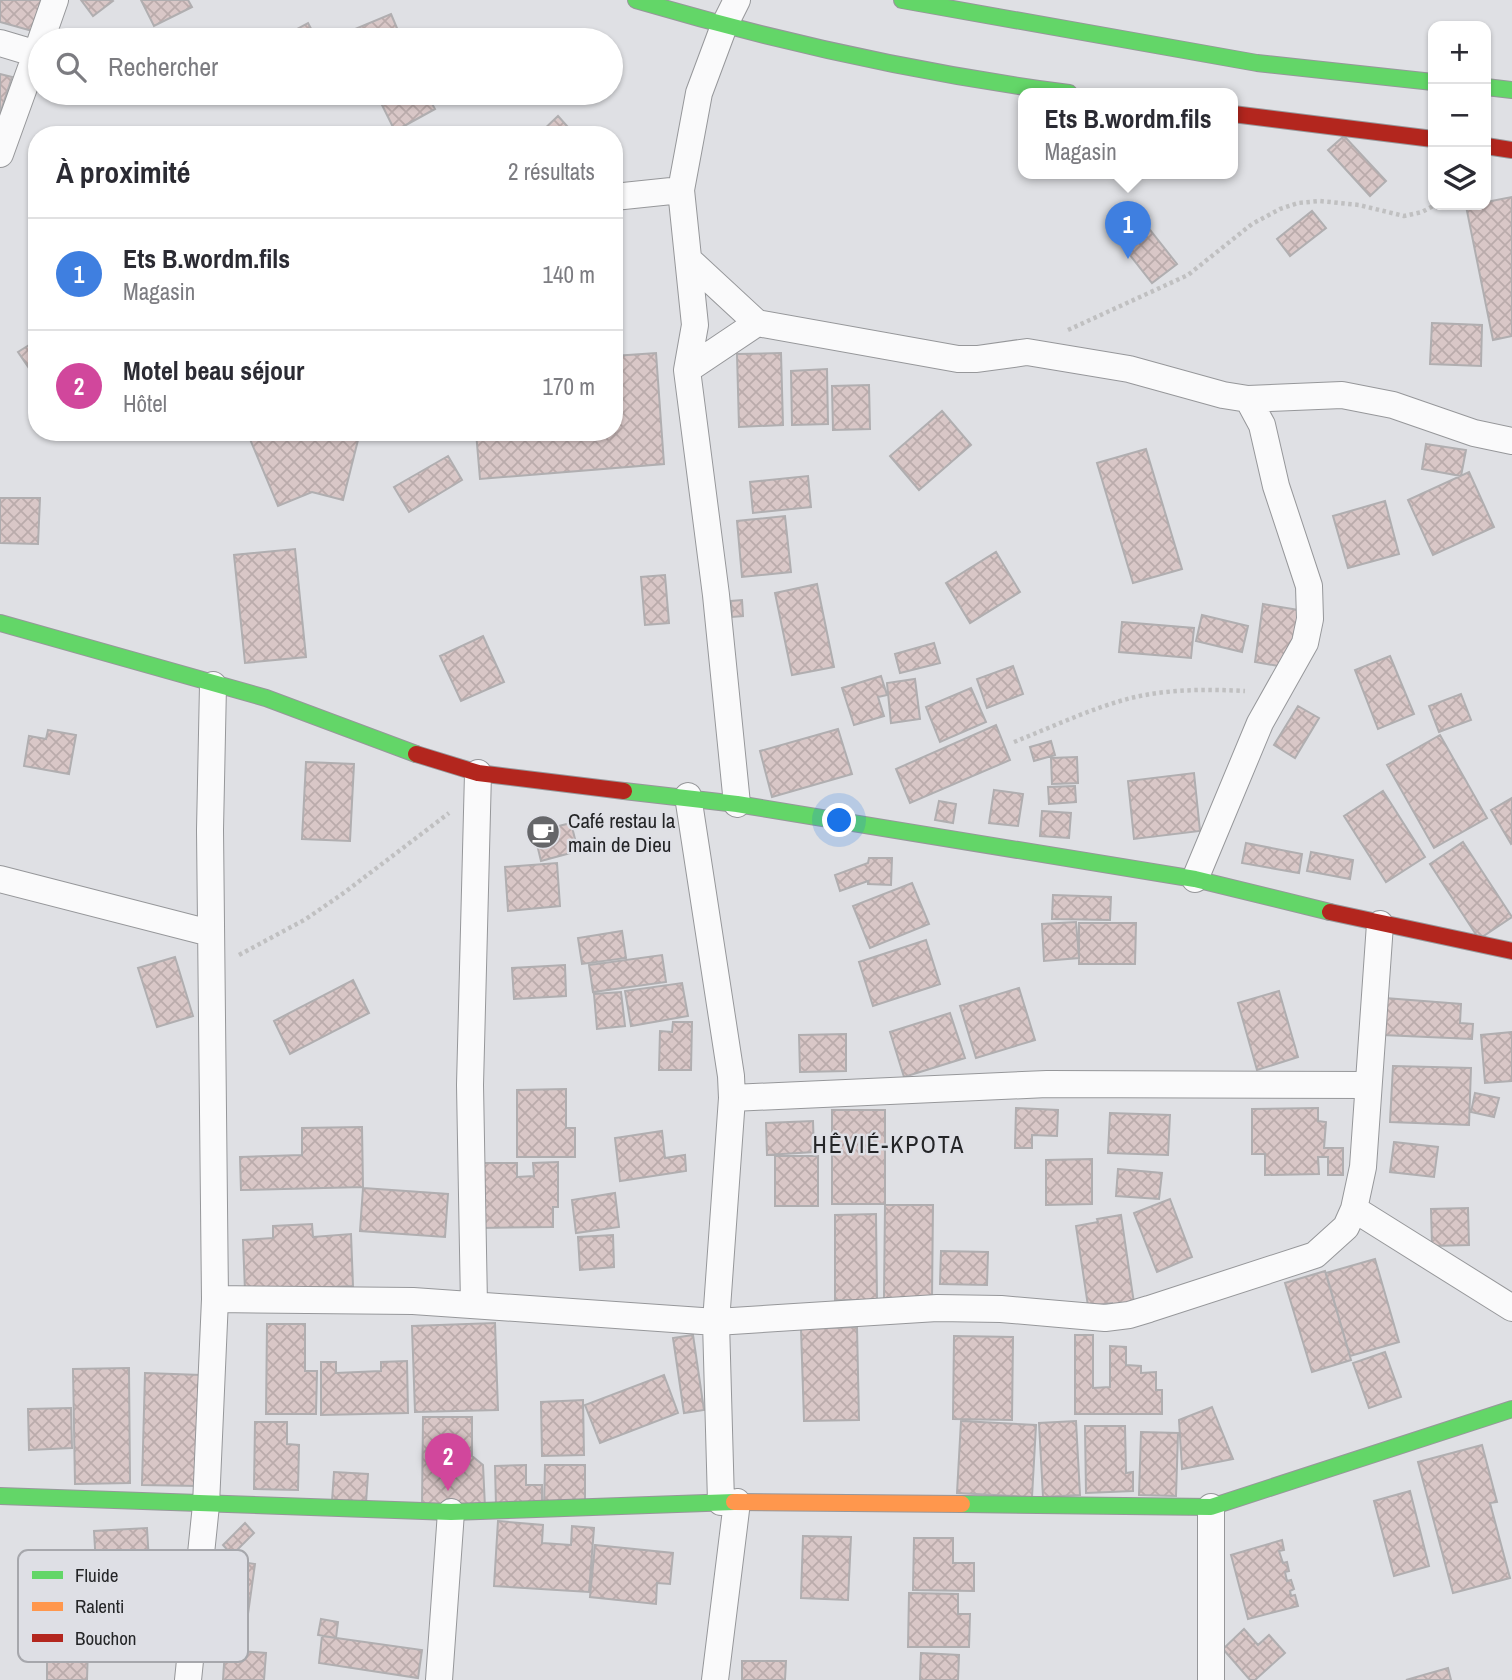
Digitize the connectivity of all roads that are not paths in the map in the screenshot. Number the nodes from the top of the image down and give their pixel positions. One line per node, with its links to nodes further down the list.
1 (55, 0): 6 (street)
2 (636, 0): 5 (street)
3 (737, 0): 5 (street)
4 (902, 0): 10 (street)
5 (724, 26): 11 (street); 19 (street)
6 (45, 28)
7 (0, 43): 8 (street)
8 (28, 45)
9 (28, 76): 18 (street)
10 (1428, 81)
11 (1031, 88)
12 (1491, 88): 13 (street)
13 (1512, 90)
14 (1238, 115): 15 (street)
15 (1428, 138)
16 (1491, 147): 17 (street)
17 (1512, 150)
18 (0, 154)
19 (681, 190): 20 (street); 21 (street)
20 (623, 196)
21 (690, 261): 22 (street); 23 (street)
22 (757, 323): 23 (street); 24 (street)
23 (687, 370): 30 (street)
24 (1248, 399): 25 (street); 31 (street)
25 (1512, 441)
26 (0, 623): 27 (street)
27 (213, 685): 28 (street); 34 (street)
28 (477, 783): 29 (street); 40 (street)
29 (688, 796): 30 (street); 37 (street)
30 (737, 804): 31 (street)
31 (1195, 878): 33 (street)
32 (0, 879): 34 (street)
33 (1380, 924): 35 (street); 36 (street)
34 (210, 933): 39 (street)
35 (1512, 951)
36 (1368, 1084): 37 (street); 38 (street)
37 (732, 1098): 42 (street)
38 (1354, 1209): 41 (street); 42 (street)
39 (215, 1299): 40 (street); 46 (street)
40 (474, 1305): 42 (street)
41 (1512, 1308)
42 (716, 1322): 45 (street)
43 (1512, 1409): 47 (street)
44 (0, 1496): 46 (street)
45 (729, 1502): 47 (street); 48 (street); 53 (street)
46 (206, 1505): 48 (street); 49 (street)
47 (1211, 1507): 54 (street)
48 (451, 1511): 52 (street)
49 (201, 1550)
50 (190, 1662): 51 (street)
51 (188, 1680)
52 (439, 1680)
53 (715, 1680)
54 (1210, 1680)

